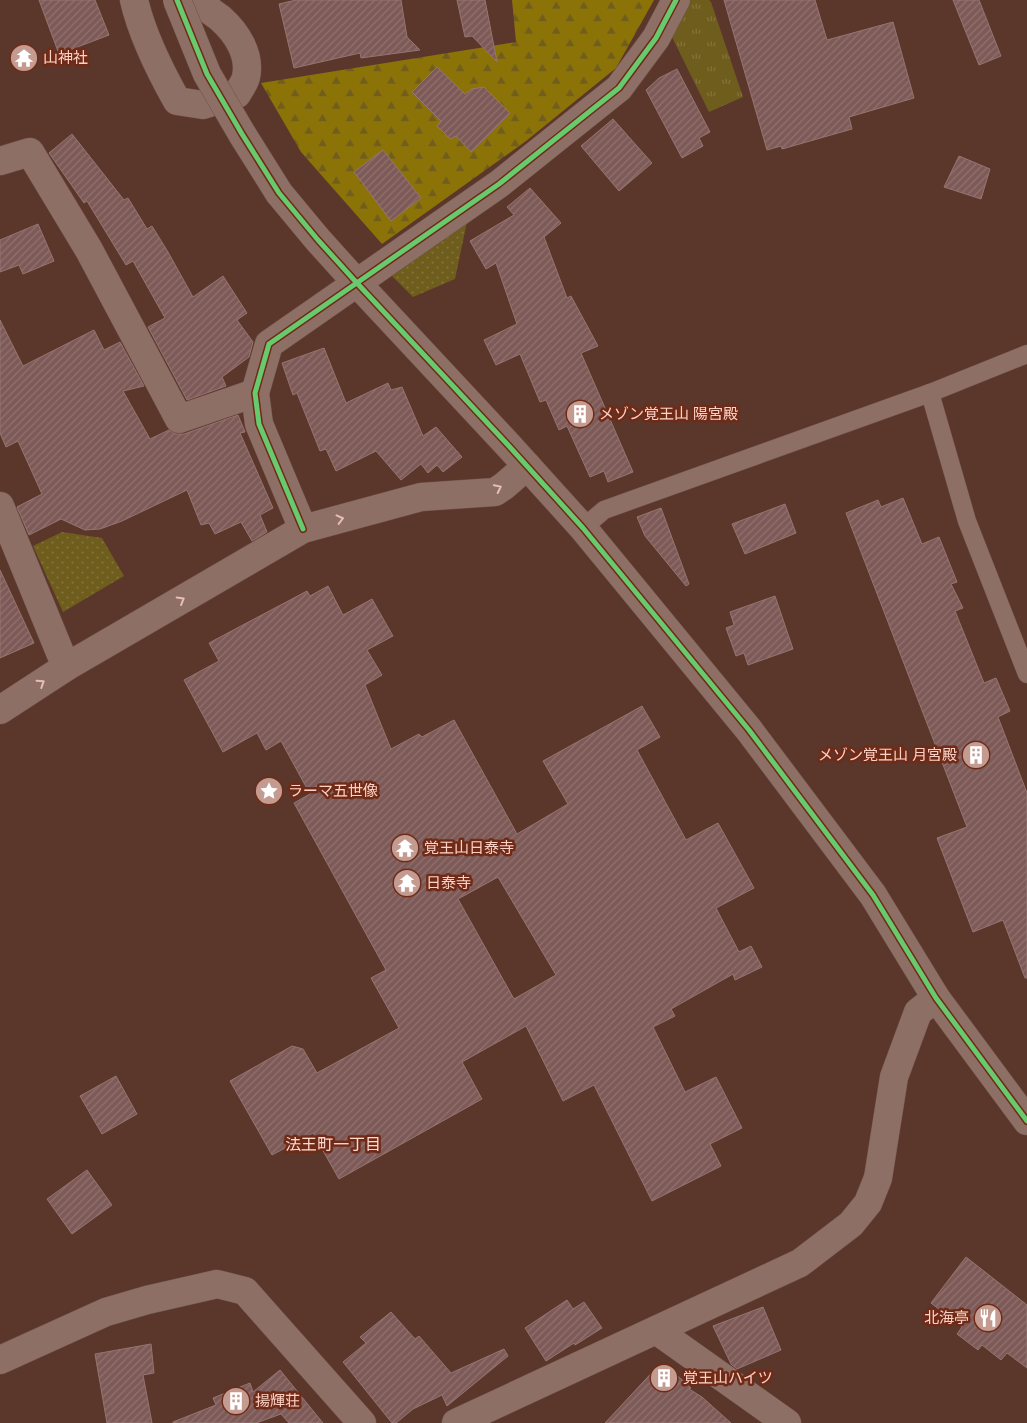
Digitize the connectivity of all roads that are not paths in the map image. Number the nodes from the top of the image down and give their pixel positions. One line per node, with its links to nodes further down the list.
1 (134, 0): 3 (street)
2 (176, 0): 6 (street, bridge)
3 (200, 0)
4 (676, 0): 6 (street)
5 (0, 161): 8 (street)
6 (356, 282): 8 (street); 10 (street)
7 (1027, 354): 9 (lane)
8 (255, 393): 13 (street)
9 (930, 394): 12 (lane); 15 (lane)
10 (527, 466): 12 (street); 13 (street, one-way to 10)
11 (0, 506): 14 (street)
12 (584, 528): 17 (street)
13 (303, 529): 14 (street, one-way to 13)
14 (66, 667): 16 (street, one-way to 14)
15 (1027, 674)
16 (0, 710)
17 (936, 998): 18 (street); 19 (street)
18 (1027, 1121)
19 (656, 1330): 22 (street); 23 (street)
20 (0, 1360): 21 (street)
21 (362, 1423)
22 (456, 1423)
23 (787, 1423)

